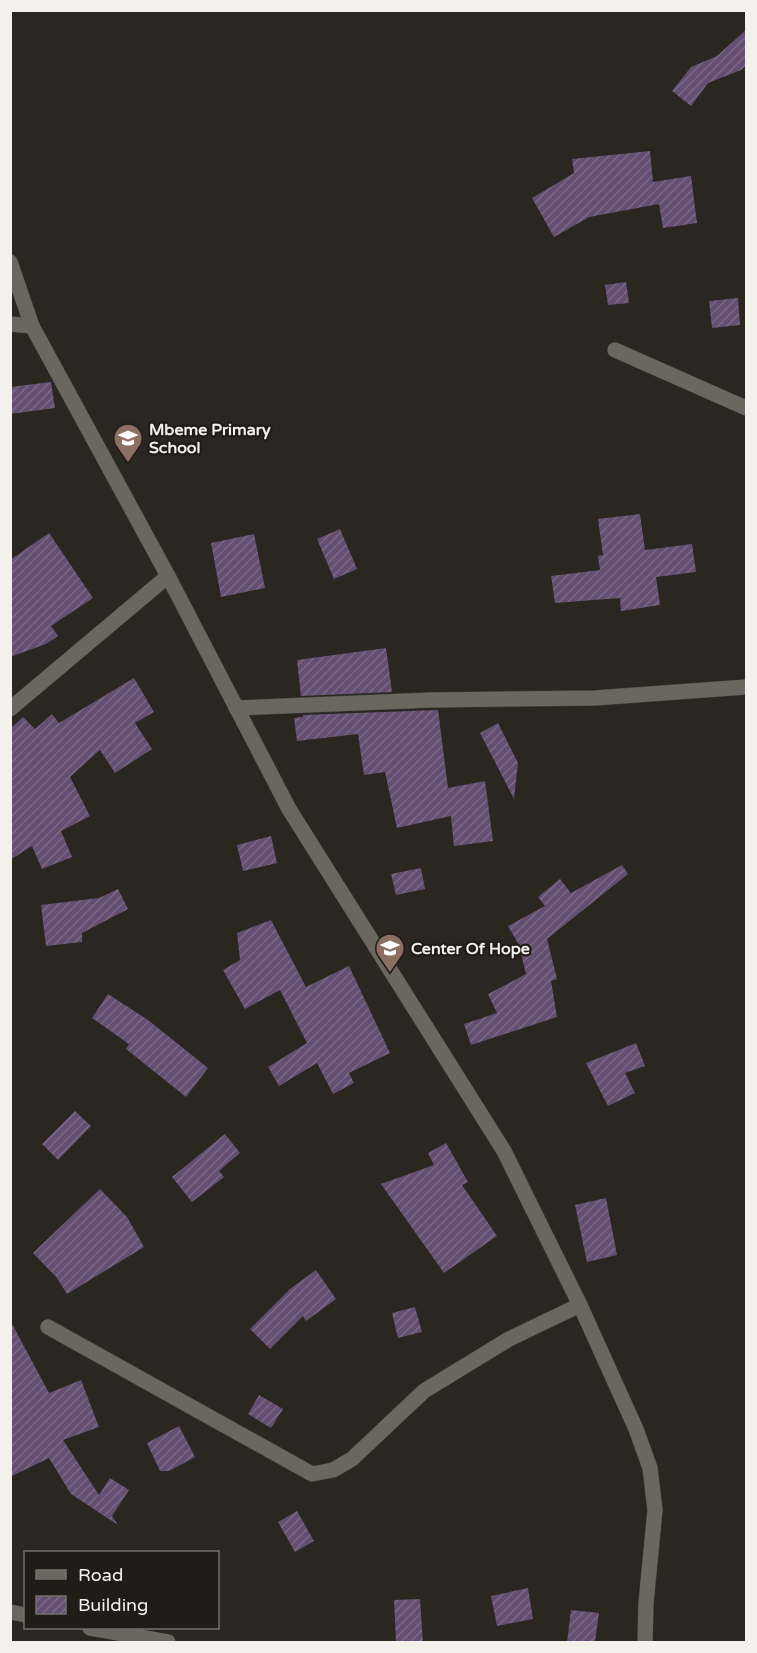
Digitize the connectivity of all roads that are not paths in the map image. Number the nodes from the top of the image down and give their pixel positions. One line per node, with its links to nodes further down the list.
1 (10, 262): 3 (street)
2 (10, 324): 3 (street)
3 (32, 326): 6 (street)
4 (615, 350): 5 (street)
5 (747, 408)
6 (168, 576): 8 (street); 9 (street)
7 (747, 687): 8 (street)
8 (236, 708): 10 (street)
9 (10, 709)
10 (580, 1305): 11 (street); 14 (street)
11 (48, 1327)
12 (96, 1629): 13 (street)
13 (168, 1642)
14 (645, 1642)

